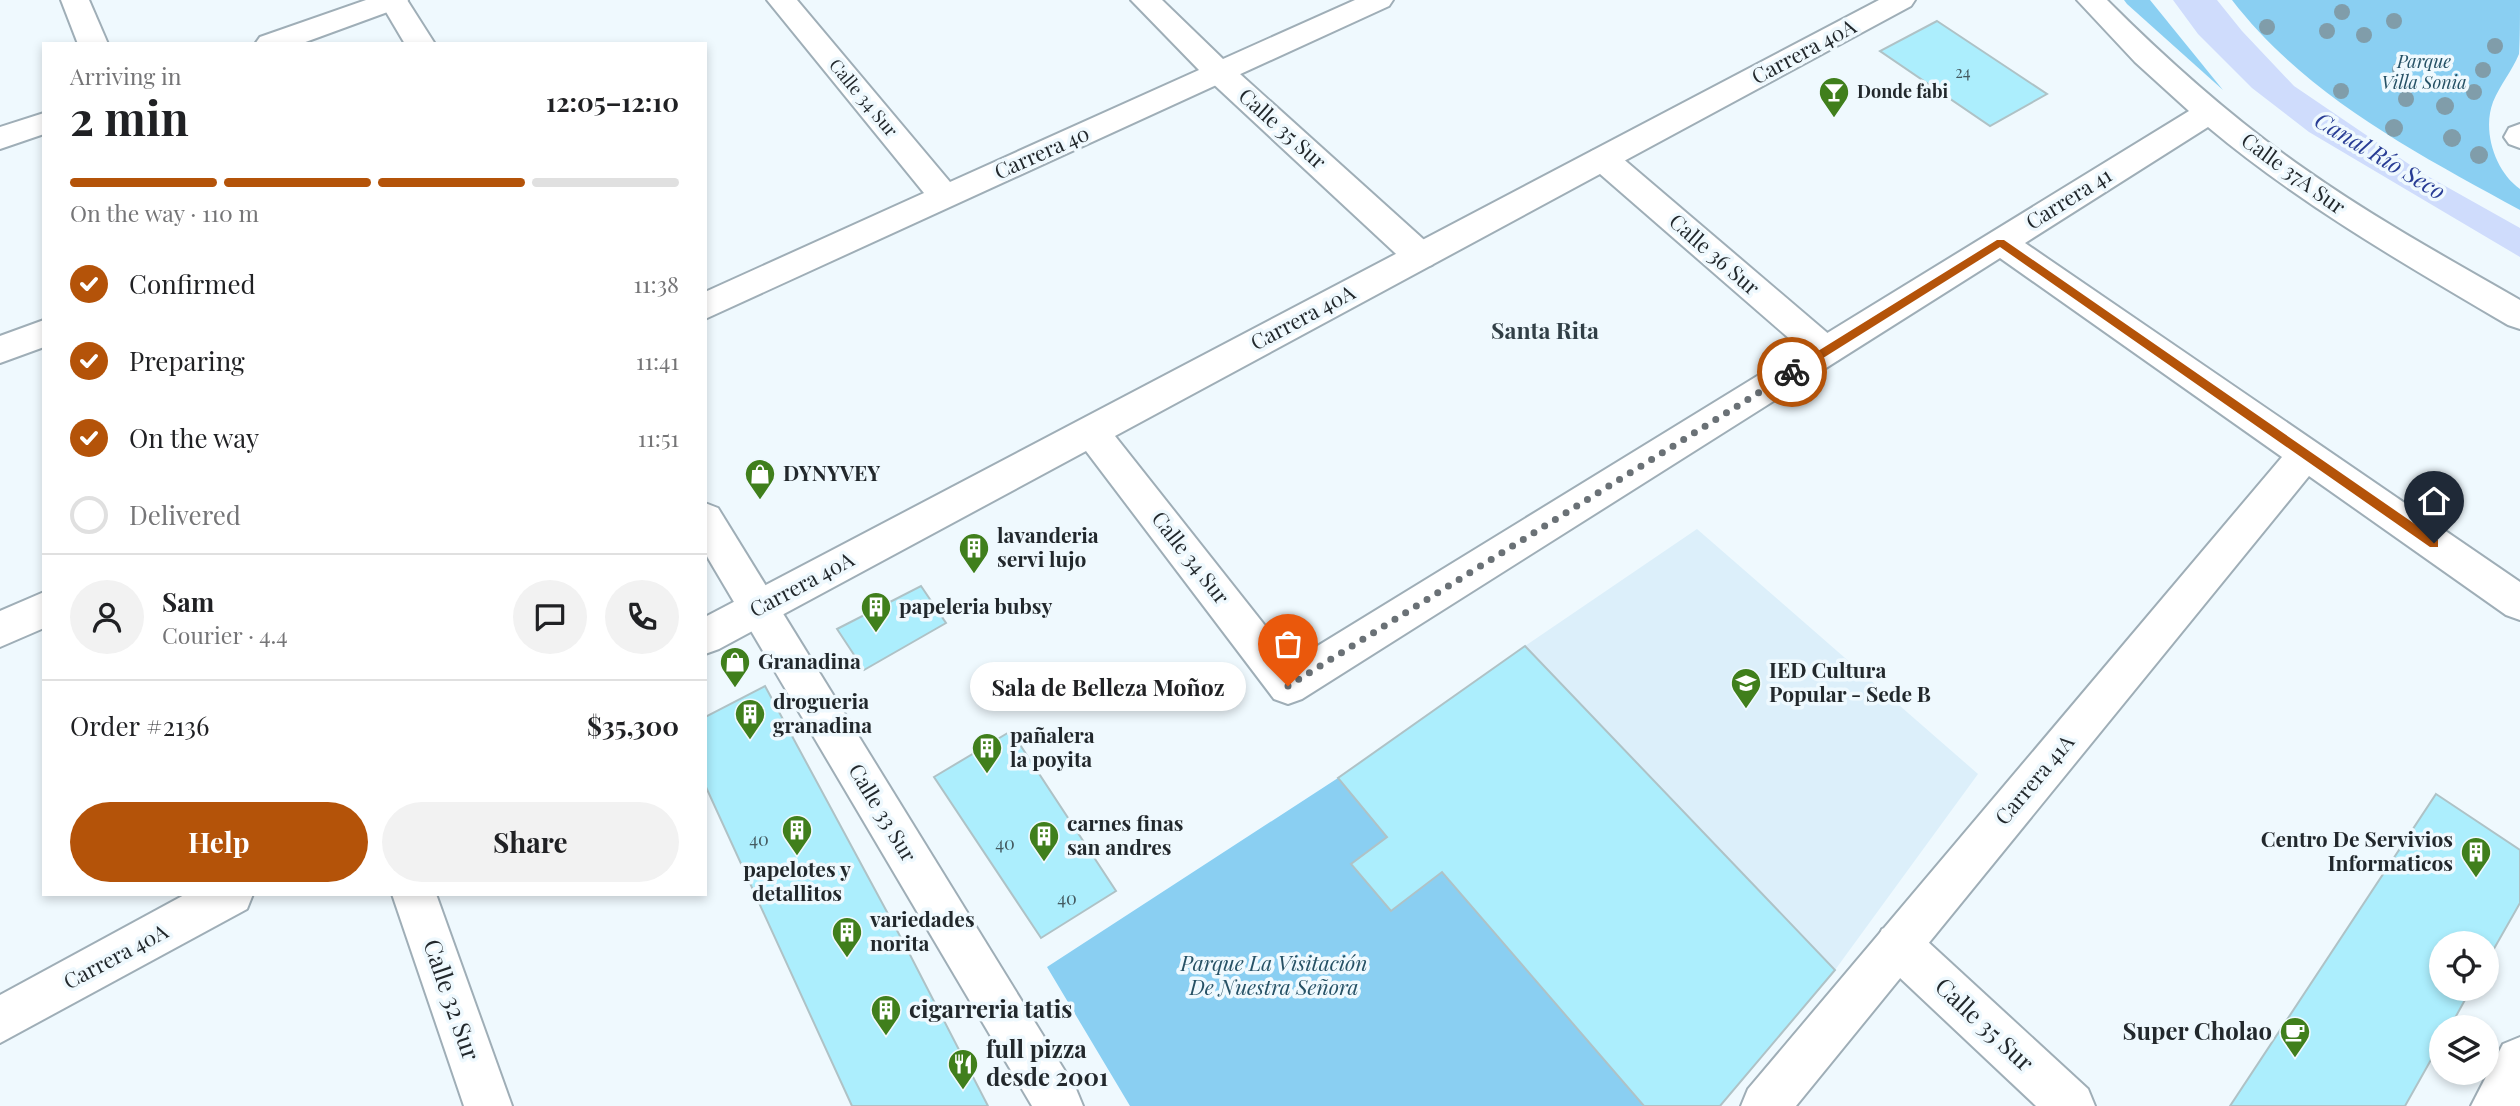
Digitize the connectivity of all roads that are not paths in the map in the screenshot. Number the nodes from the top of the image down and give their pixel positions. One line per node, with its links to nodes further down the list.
1 (75, 0): 8 (street)
2 (393, 0): 9 (street); 10 (street)
3 (781, 0): 16 (street, Calle 34 Sur)
4 (1145, 0): 11 (street, Calle 35 Sur)
5 (1379, 0): 11 (street, Carrera 40)
6 (1901, 0): 15 (street, Carrera 40A)
7 (2091, 0): 12 (street, Calle 37A Sur)
8 (92, 42)
9 (276, 42)
10 (419, 42)
11 (1219, 72): 16 (street, Carrera 40); 18 (street, Calle 35 Sur)
12 (2209, 112): 17 (street, Carrera 41); 20 (street, Calle 37A Sur)
13 (42, 124): 14 (street)
14 (0, 138)
15 (1603, 159): 18 (street, Carrera 40A); 23 (street, Calle 36 Sur)
16 (945, 197): 19 (street, Carrera 40)
17 (2000, 242): 23 (street, Carrera 41); 25 (street)
18 (1420, 256): 24 (street, Carrera 40A)
19 (707, 305)
20 (2520, 316)
21 (42, 334): 22 (street)
22 (0, 350)
23 (1826, 351): 32 (street, Carrera 41)
24 (1091, 431): 28 (street, Carrera 40A); 32 (street, Calle 34 Sur)
25 (2306, 454): 27 (street); 35 (street, Carrera 41A)
26 (707, 522): 28 (street, Calle 33 Sur)
27 (2520, 603)
28 (759, 608): 31 (street, Carrera 40A); 39 (street, Calle 33 Sur)
29 (42, 611): 30 (street)
30 (0, 630)
31 (707, 636)
32 (1288, 686)
33 (227, 896): 36 (street, Carrera 40A)
34 (415, 896): 38 (street, Calle 32 Sur)
35 (1898, 945): 40 (street, Carrera 41A); 41 (street, Calle 35 Sur)
36 (0, 1020)
37 (2520, 1061): 42 (street)
38 (488, 1106)
39 (1059, 1106)
40 (1765, 1106)
41 (2071, 1106)
42 (2495, 1106)

